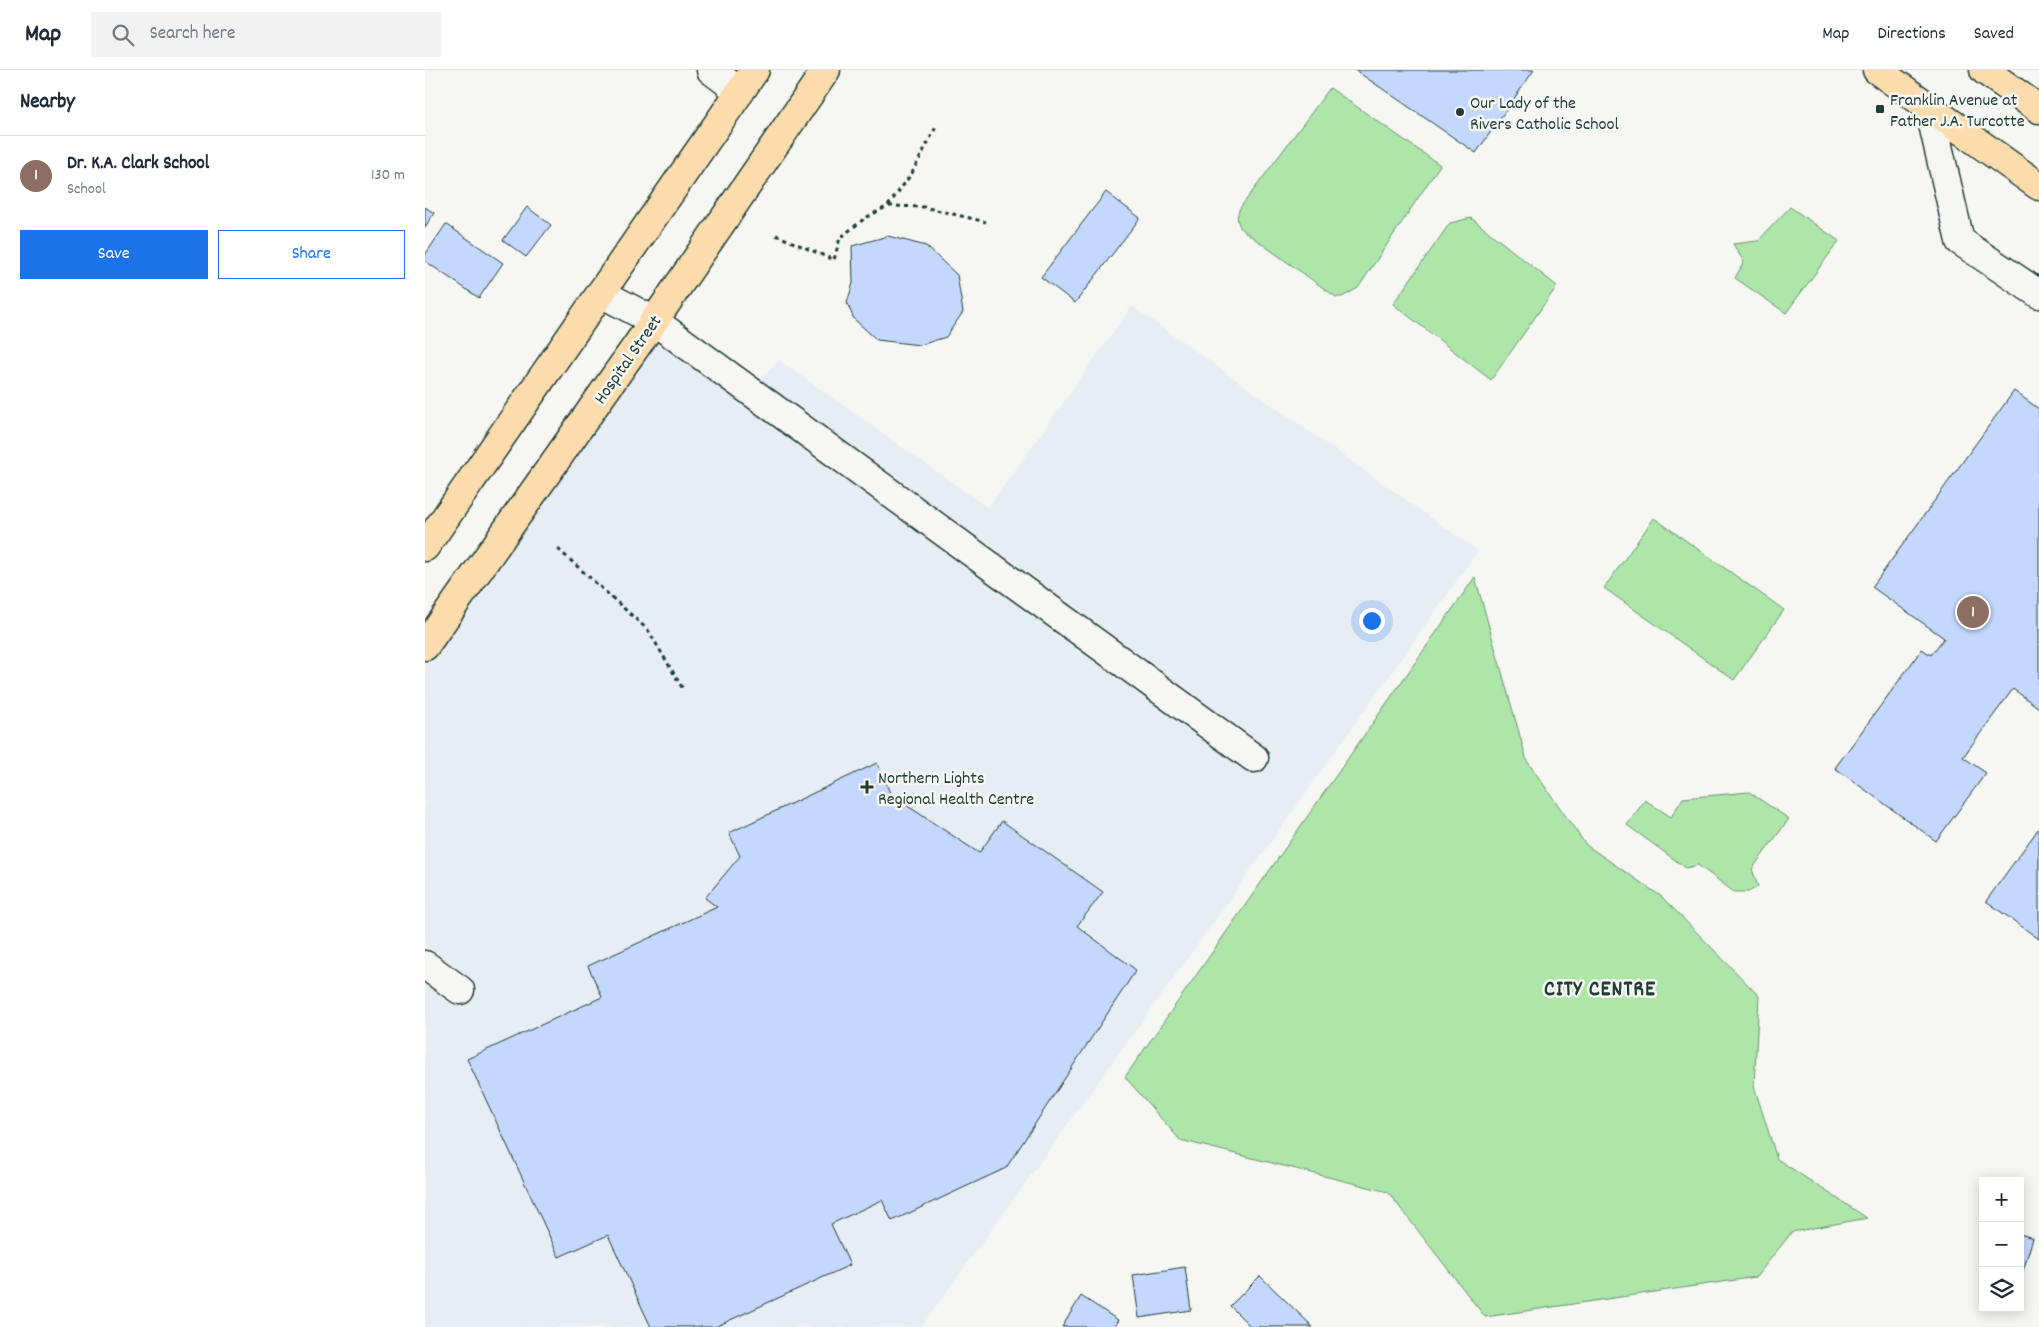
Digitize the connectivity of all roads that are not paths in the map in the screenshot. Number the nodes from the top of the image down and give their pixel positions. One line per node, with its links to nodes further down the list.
1 (711, 70): 6 (street)
2 (755, 70): 6 (main road)
3 (826, 70): 12 (main road, Hospital Street)
4 (1877, 70): 7 (main road)
5 (1984, 70): 8 (main road)
6 (740, 92): 10 (main road)
7 (1929, 107): 9 (main road); 11 (street)
8 (2039, 110)
9 (2039, 186)
10 (601, 293): 12 (street); 13 (main road)
11 (2039, 294)
12 (654, 321): 14 (main road, Hospital Street); 15 (street)
13 (425, 547)
14 (425, 646)
15 (1254, 758)
16 (425, 965): 17 (street)
17 (460, 990)

